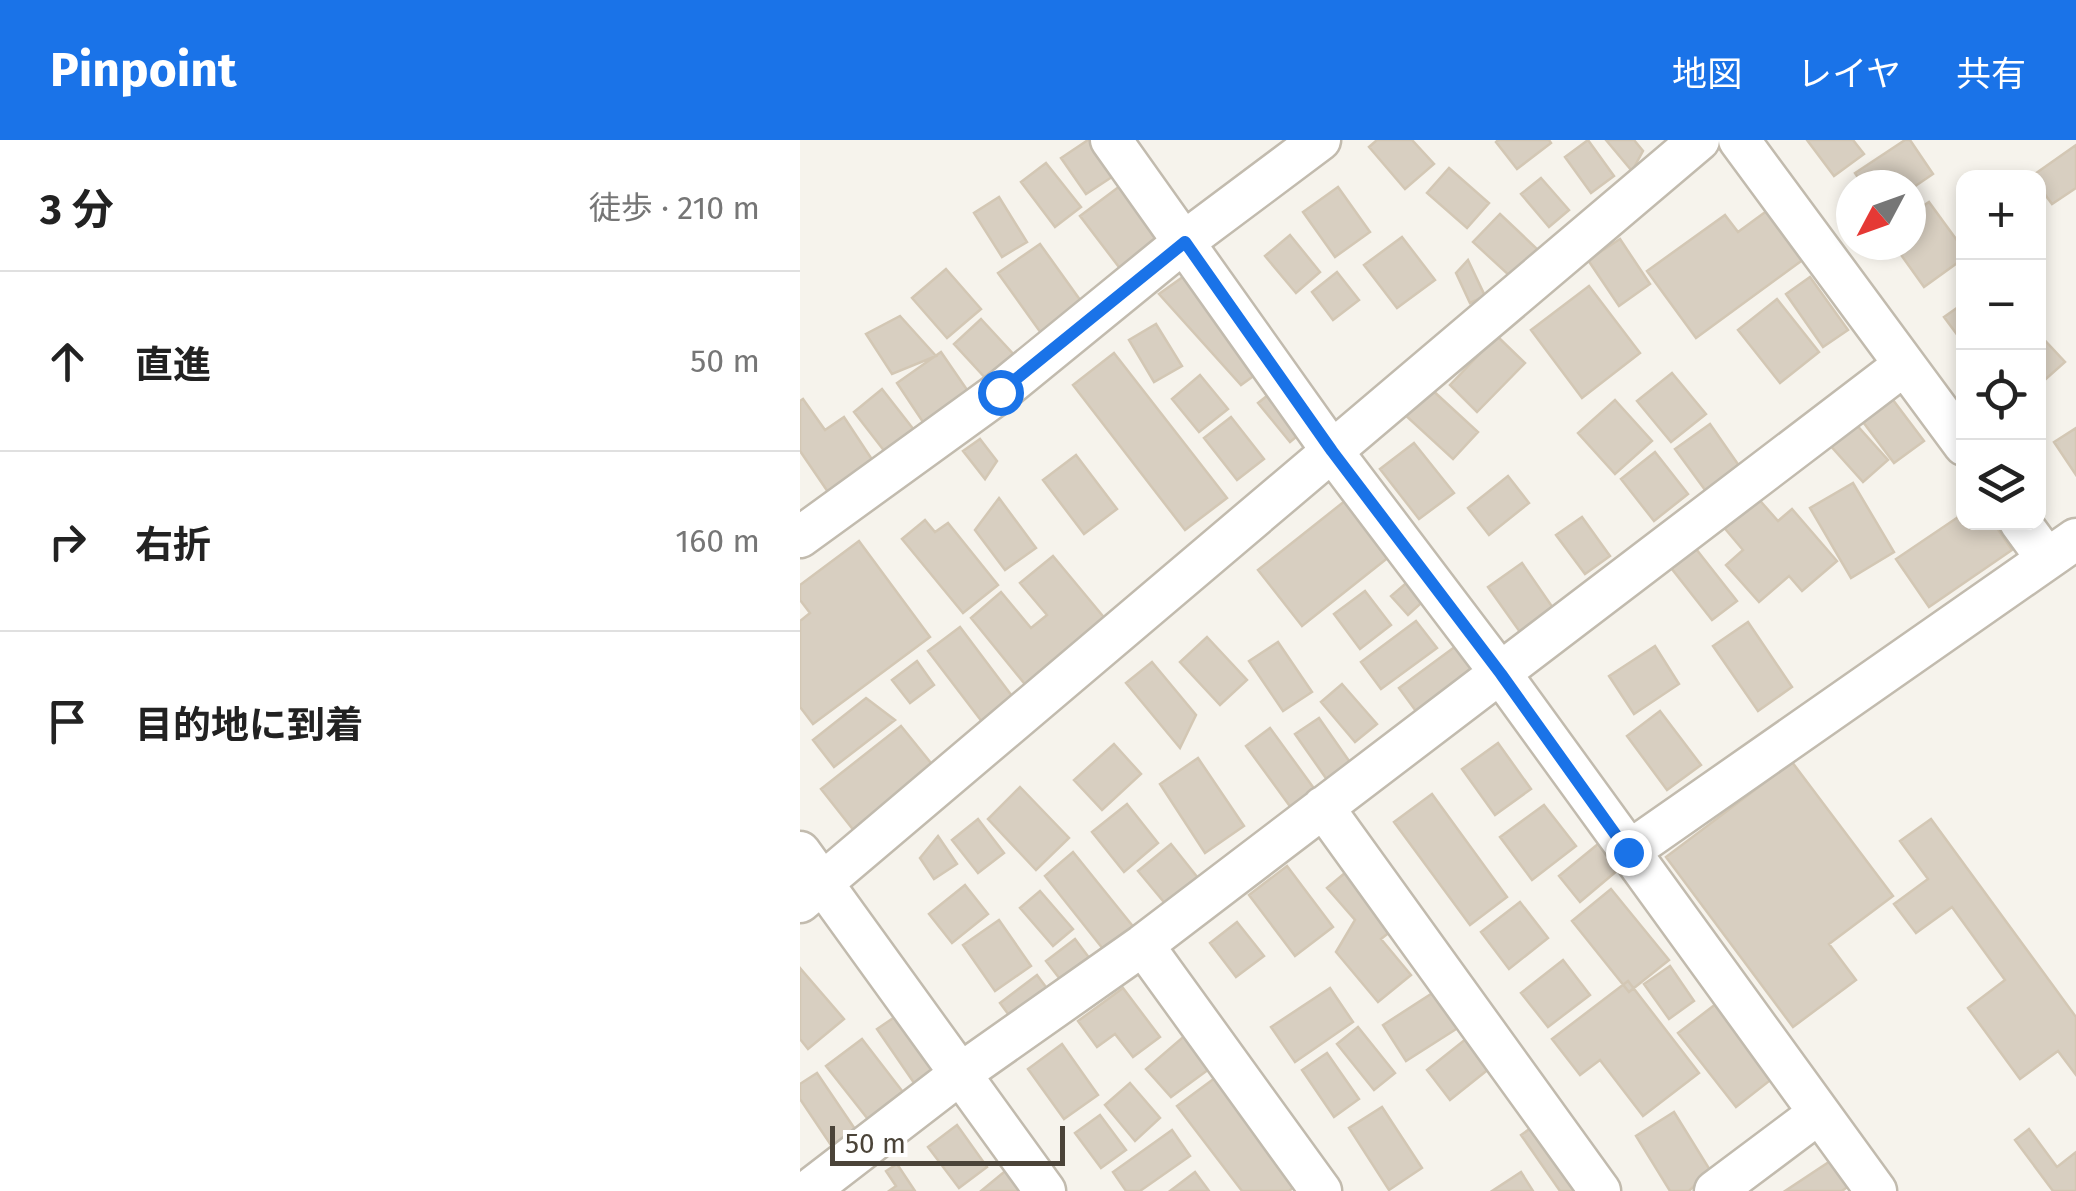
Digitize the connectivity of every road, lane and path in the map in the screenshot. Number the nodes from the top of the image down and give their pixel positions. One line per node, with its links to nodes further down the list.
1 (1112, 140): 5 (street)
2 (1320, 140): 5 (street)
3 (1698, 140): 8 (street)
4 (1738, 140): 6 (street)
5 (1185, 242): 8 (street); 10 (street)
6 (1904, 364): 7 (street); 12 (street)
7 (1960, 440)
8 (1332, 451): 12 (street); 15 (street)
9 (2032, 530): 11 (street)
10 (800, 536)
11 (2062, 549): 14 (street)
12 (1501, 674): 13 (street); 14 (street)
13 (1323, 806): 16 (street); 22 (street)
14 (1628, 852): 18 (street)
15 (808, 879): 17 (street)
16 (1142, 944): 17 (street); 21 (street)
17 (960, 1074): 19 (street); 20 (street)
18 (1819, 1113): 23 (street); 24 (street)
19 (808, 1191)
20 (1045, 1191)
21 (1320, 1191)
22 (1600, 1191)
23 (1716, 1191)
24 (1876, 1191)

